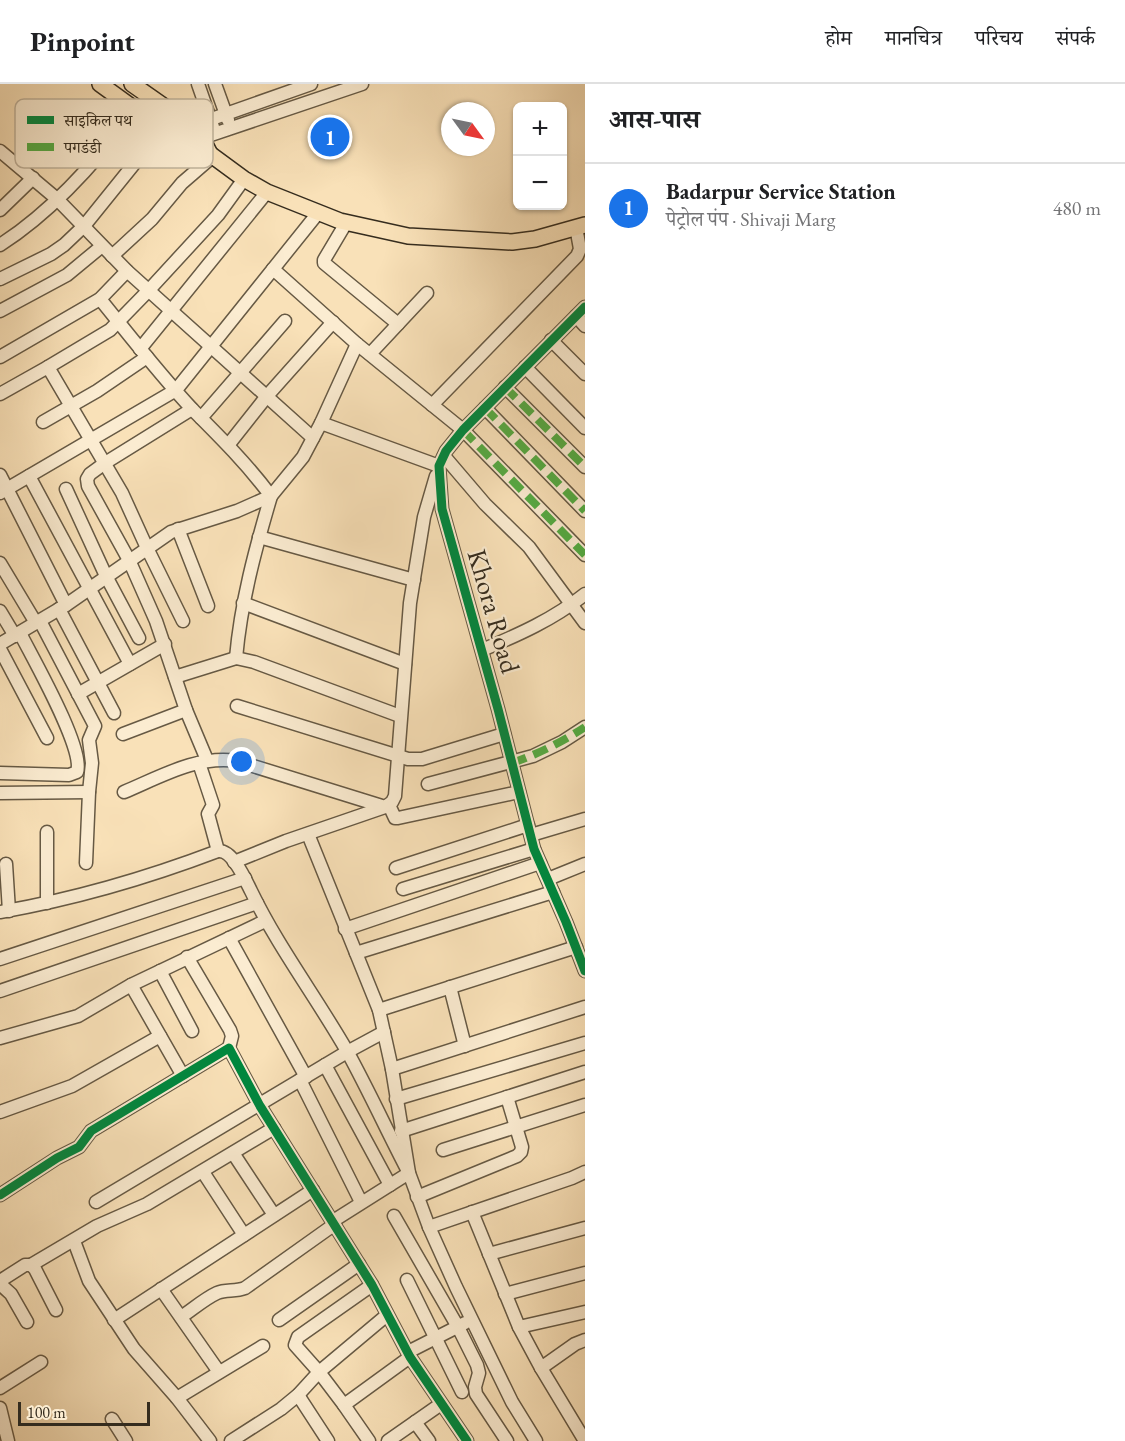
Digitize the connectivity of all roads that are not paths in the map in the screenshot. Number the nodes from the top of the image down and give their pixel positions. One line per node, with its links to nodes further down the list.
1 (100, 84): 7 (main road)
2 (132, 84): 8 (main road)
3 (198, 84): 9 (street)
4 (215, 84): 10 (street)
5 (311, 84): 10 (street)
6 (355, 85): 12 (street)
7 (120, 99)
8 (153, 99)
9 (203, 99)
10 (226, 114): 11 (street); 12 (street)
11 (213, 118)
12 (231, 128): 13 (street)
13 (213, 135)
14 (0, 151): 16 (street)
15 (213, 156): 22 (main road)
16 (15, 163)
17 (21, 168): 21 (street)
18 (86, 168): 24 (street)
19 (131, 168): 28 (street)
20 (198, 168): 32 (street)
21 (33, 178): 24 (street); 25 (street)
22 (244, 179): 23 (main road); 36 (street)
23 (267, 192): 26 (main road); 40 (street)
24 (57, 199): 28 (street); 30 (street)
25 (0, 210)
26 (318, 213): 27 (main road); 33 (street)
27 (346, 223): 29 (main road); 46 (street)
28 (84, 226): 31 (street); 35 (street)
29 (581, 226): 62 (street)
30 (0, 245)
31 (102, 246): 32 (street); 41 (street)
32 (112, 256): 34 (street)
33 (273, 269): 45 (street); 50 (street)
34 (127, 271): 36 (street); 38 (street)
35 (1, 276)
36 (150, 290): 40 (street); 43 (street)
37 (427, 292): 46 (street)
38 (100, 299): 43 (street); 53 (street)
39 (585, 307): 42 (street)
40 (172, 309): 50 (street); 51 (street)
41 (0, 311)
42 (576, 316): 47 (street); 48 (street)
43 (117, 321): 51 (street); 54 (street)
44 (285, 321): 56 (street)
45 (333, 322): 49 (street); 61 (street)
46 (398, 324): 52 (street)
47 (585, 326)
48 (551, 340): 55 (street); 57 (street)
49 (357, 344): 52 (street); 67 (street)
50 (211, 345): 56 (street); 59 (street)
51 (143, 353): 59 (street); 63 (street)
52 (370, 354): 62 (street)
53 (0, 357)
54 (48, 367): 60 (street); 63 (street)
55 (525, 367): 58 (street); 68 (street)
56 (242, 373): 61 (street); 65 (street)
57 (585, 374)
58 (505, 387): 64 (street); 75 (street)
59 (176, 390): 65 (street); 71 (street)
60 (0, 394)
61 (267, 396): 70 (street); 72 (street)
62 (432, 405): 69 (street)
63 (71, 407): 66 (street); 71 (street)
64 (485, 408): 69 (street); 81 (street)
65 (197, 413): 72 (street); 74 (street)
66 (44, 422)
67 (321, 423): 70 (street); 73 (street)
68 (585, 428)
69 (463, 430): 73 (street); 85 (street)
70 (313, 438): 80 (street)
71 (91, 441): 74 (street); 77 (street)
72 (229, 444): 80 (street)
73 (441, 461): 89 (street); 93 (street); 105 (street, Khora Road)
74 (105, 463): 84 (street); 86 (street)
75 (585, 467)
76 (0, 476): 79 (street)
77 (29, 476): 79 (street); 90 (street)
78 (66, 489): 88 (street)
79 (4, 491): 95 (street)
80 (271, 496): 82 (street); 83 (street)
81 (585, 511)
82 (178, 530): 84 (street); 94 (street)
83 (259, 537): 89 (street); 92 (street)
84 (147, 548): 86 (street); 97 (street)
85 (585, 555)
86 (129, 560): 88 (street); 103 (street)
87 (0, 563): 98 (street)
88 (106, 576): 90 (street); 101 (street)
89 (414, 580): 107 (street)
90 (89, 589): 95 (street); 108 (street)
91 (585, 594): 93 (street)
92 (243, 603): 106 (street); 107 (street)
93 (572, 605): 99 (street); 105 (street)
94 (208, 606)
95 (63, 607): 98 (street); 110 (street)
96 (0, 611): 100 (street)
97 (183, 621)
98 (38, 622): 100 (street); 111 (street)
99 (585, 623)
100 (17, 634): 102 (street); 123 (street)
101 (139, 638)
102 (0, 644)
103 (165, 644): 108 (street); 109 (street)
104 (0, 649): 119 (street)
105 (482, 650): 118 (street, Khora Road)
106 (236, 658): 109 (street); 115 (street)
107 (405, 663): 115 (street)
108 (130, 664): 110 (street)
109 (176, 677): 113 (street)
110 (98, 682): 111 (street); 114 (street)
111 (78, 694): 125 (street)
112 (237, 706): 120 (street)
113 (186, 710): 117 (street); 121 (street)
114 (114, 713)
115 (400, 716): 120 (street)
116 (585, 727): 122 (street)
117 (123, 734)
118 (504, 734): 120 (street); 122 (street, Khora Road)
119 (47, 738)
120 (397, 757): 129 (street)
121 (203, 761): 126 (street); 129 (street); 135 (street)
122 (512, 763): 124 (street); 127 (street, Khora Road)
123 (0, 773)
124 (428, 784)
125 (89, 792): 128 (street); 137 (street)
126 (124, 792)
127 (519, 792): 129 (street); 131 (street, Khora Road)
128 (0, 793)
129 (387, 806): 133 (street)
130 (585, 819): 131 (street)
131 (530, 830): 134 (street, Khora Road); 141 (street)
132 (47, 831): 146 (street)
133 (308, 834): 136 (street); 150 (street)
134 (534, 849): 138 (street, Khora Road); 144 (street)
135 (218, 850): 136 (street); 146 (street)
136 (234, 862): 142 (street)
137 (86, 863)
138 (540, 863): 143 (street, Khora Road); 150 (street)
139 (6, 864): 148 (street)
140 (585, 864): 143 (street)
141 (396, 868)
142 (245, 878): 147 (street); 155 (street)
143 (548, 879): 145 (street, Khora Road)
144 (403, 889)
145 (553, 892): 152 (street, Khora Road); 153 (street)
146 (47, 903): 148 (street)
147 (257, 903): 149 (street); 160 (street)
148 (4, 911)
149 (265, 921): 151 (street); 170 (street)
150 (345, 929): 153 (street)
151 (229, 938): 154 (street); 175 (street)
152 (576, 947): 157 (street, Khora Road); 159 (street)
153 (356, 953): 162 (street)
154 (187, 957): 156 (street); 169 (street)
155 (0, 959)
156 (160, 971): 158 (street); 163 (street)
157 (585, 971)
158 (131, 985): 165 (street); 166 (street)
159 (450, 987): 162 (street); 168 (street)
160 (0, 991)
161 (585, 1007): 168 (street)
162 (379, 1010): 164 (street)
163 (192, 1031)
164 (384, 1032): 170 (street); 172 (street)
165 (160, 1036): 174 (street); 180 (street)
166 (0, 1038)
167 (585, 1043): 177 (street)
168 (465, 1046): 172 (street)
169 (230, 1048): 174 (street); 179 (street)
170 (347, 1052): 171 (street); 188 (street)
171 (325, 1065): 175 (street); 189 (street)
172 (392, 1069): 177 (street)
173 (585, 1072): 176 (street)
174 (183, 1076): 191 (street)
175 (303, 1079): 179 (street); 194 (street)
176 (507, 1097): 181 (street); 183 (street)
177 (396, 1099): 183 (street)
178 (585, 1105): 181 (street)
179 (260, 1106): 182 (street); 193 (street)
180 (0, 1112)
181 (516, 1126): 184 (street); 192 (street)
182 (274, 1128): 185 (street); 190 (street)
183 (401, 1131): 188 (street)
184 (443, 1150)
185 (233, 1153): 186 (street); 196 (street)
186 (203, 1172): 201 (street); 202 (street)
187 (585, 1172): 195 (street)
188 (408, 1173): 189 (street); 192 (street)
189 (390, 1185): 194 (street)
190 (313, 1190): 196 (street); 198 (street)
191 (0, 1195)
192 (417, 1197): 199 (street)
193 (96, 1202)
194 (361, 1202): 198 (street)
195 (472, 1212): 199 (street); 203 (street)
196 (274, 1215): 201 (street)
197 (394, 1216): 220 (street)
198 (334, 1223): 204 (street); 215 (street)
199 (429, 1227): 218 (street)
200 (585, 1228): 203 (street)
201 (244, 1235): 210 (street)
202 (74, 1241): 205 (street); 216 (street)
203 (489, 1254): 211 (street)
204 (359, 1264): 209 (street); 217 (street)
205 (31, 1265): 208 (street); 212 (street)
206 (585, 1273): 211 (street)
207 (406, 1280): 222 (street)
208 (0, 1282): 219 (street)
209 (372, 1285): 214 (street); 229 (street)
210 (161, 1289): 215 (street); 216 (street)
211 (505, 1294): 221 (street)
212 (56, 1310)
213 (585, 1312): 221 (street)
214 (387, 1315): 225 (street); 229 (street)
215 (181, 1317): 228 (street)
216 (114, 1320): 233 (street)
217 (279, 1320)
218 (471, 1320): 220 (street); 249 (street)
219 (27, 1322)
220 (458, 1327): 222 (street); 248 (street)
221 (519, 1328): 227 (street)
222 (436, 1338): 225 (street); 231 (street)
223 (585, 1341): 227 (street)
224 (263, 1346): 228 (street)
225 (409, 1354): 234 (street); 235 (street)
226 (41, 1362): 230 (street)
227 (541, 1368): 250 (street)
228 (219, 1372): 233 (street)
229 (319, 1372): 232 (street); 235 (street)
230 (0, 1388)
231 (462, 1392)
232 (298, 1395): 242 (street); 243 (street)
233 (177, 1398): 241 (street)
234 (441, 1404): 238 (street); 247 (street)
235 (344, 1405): 244 (street)
236 (0, 1408): 239 (street)
237 (112, 1419): 240 (street)
238 (415, 1422): 245 (street); 246 (street)
239 (8, 1441)
240 (126, 1441)
241 (210, 1441)
242 (231, 1441)
243 (328, 1441)
244 (369, 1441)
245 (389, 1441)
246 (429, 1441)
247 (466, 1441)
248 (507, 1441)
249 (536, 1441)
250 (585, 1441)

